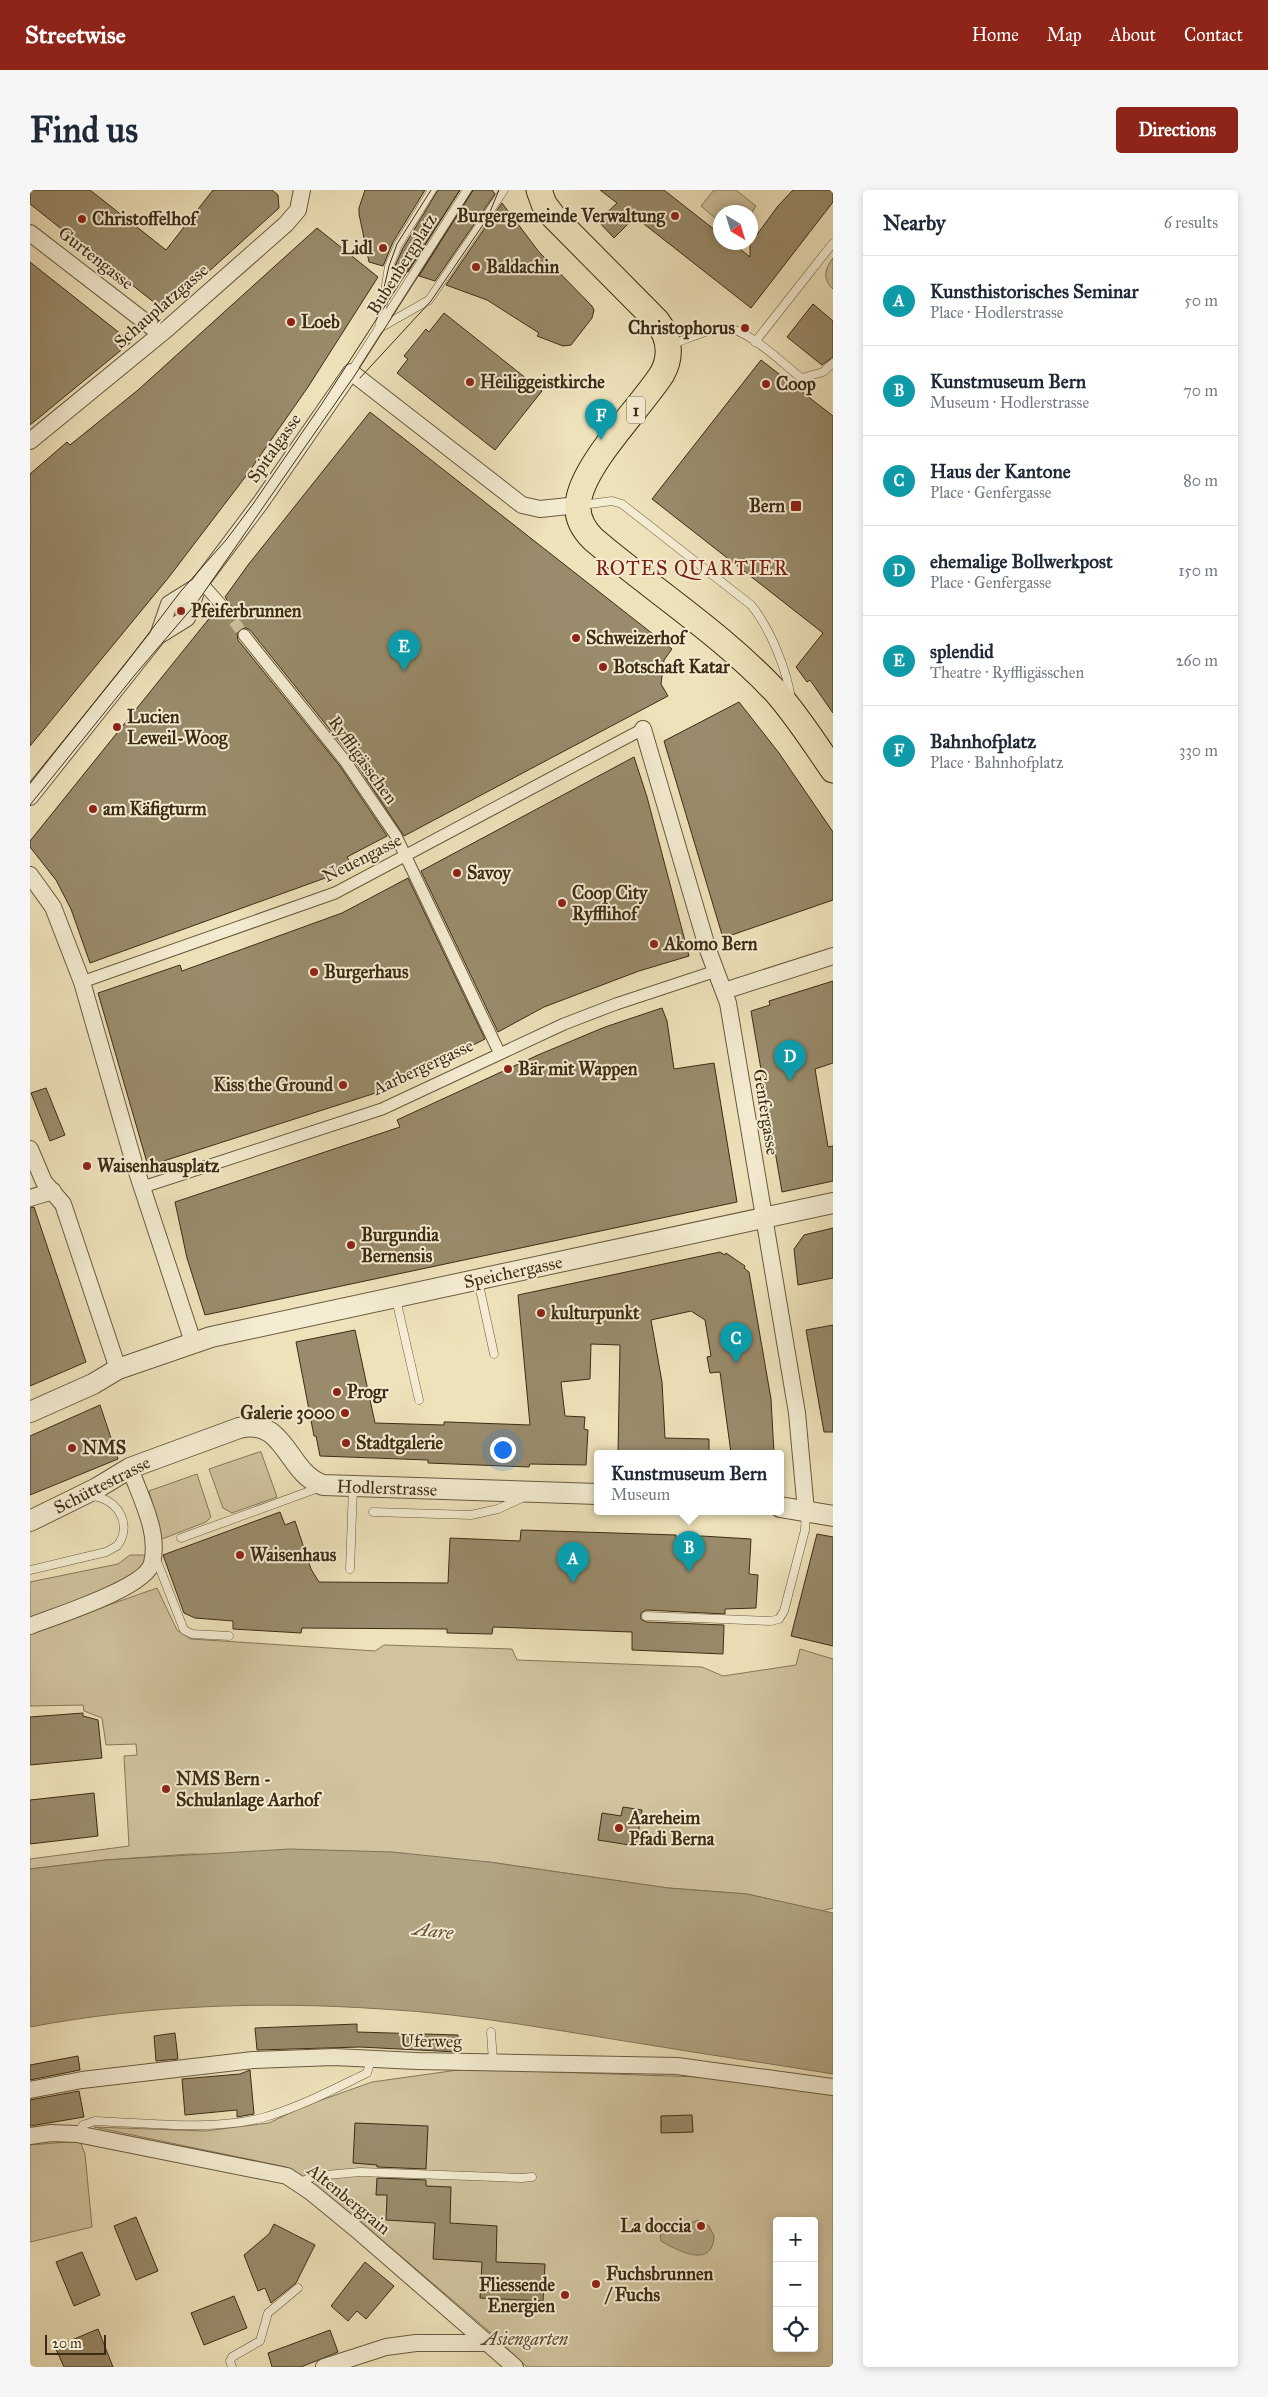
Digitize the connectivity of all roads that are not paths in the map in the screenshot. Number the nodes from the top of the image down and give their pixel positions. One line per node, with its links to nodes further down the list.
1 (302, 190): 11 (street, Schauplatzgasse)
2 (432, 190): 10 (lane, Bubenbergplatz)
3 (467, 190): 10 (lane, Bubenbergplatz)
4 (497, 190): 7 (lane, Bubenbergplatz)
5 (504, 190): 7 (lane, Bubenbergplatz)
6 (539, 190): 13 (main road)
7 (484, 220): 10 (lane, Bubenbergplatz)
8 (30, 233): 11 (street, Gurtengasse)
9 (833, 244): 12 (lane)
10 (378, 329): 15 (lane, Spitalgasse)
11 (161, 334): 16 (street, Schauplatzgasse)
12 (755, 342): 13 (lane); 14 (lane)
13 (668, 345): 17 (main road, 1)
14 (833, 363)
15 (351, 372): 17 (street); 18 (street, Spitalgasse)
16 (30, 441)
17 (578, 506): 21 (main road); 21 (lane)
18 (199, 584): 19 (street); 24 (street, Spitalgasse)
19 (224, 608)
20 (244, 635): 25 (street, Ryffligässchen)
21 (793, 713): 23 (main road)
22 (643, 729): 25 (street, Neuengasse); 28 (street, Genfergasse)
23 (833, 770)
24 (30, 797)
25 (406, 855): 29 (street, Neuengasse); 31 (street, Ryffligässchen)
26 (30, 875): 29 (street)
27 (833, 956): 30 (street)
28 (716, 970): 30 (street, Genfergasse); 31 (street, Aarbergergasse)
29 (82, 982): 33 (street)
30 (724, 990): 37 (street, Genfergasse)
31 (500, 1054): 33 (street, Aarbergergasse)
32 (30, 1149): 34 (street)
33 (142, 1187): 40 (street)
34 (54, 1191): 35 (street); 42 (street)
35 (30, 1198)
36 (833, 1204): 37 (street, Speichergasse)
37 (763, 1219): 38 (street, Speichergasse); 53 (street, Genfergasse)
38 (478, 1280): 39 (street, Speichergasse); 41 (lane)
39 (396, 1297): 40 (street, Speichergasse); 43 (lane)
40 (193, 1342): 42 (street)
41 (494, 1354)
42 (118, 1369): 44 (street)
43 (419, 1400)
44 (30, 1412)
45 (203, 1441): 46 (street, Schüttestrasse); 47 (street, Hodlerstrasse)
46 (130, 1468): 51 (street, Schüttestrasse); 58 (street)
47 (325, 1486): 48 (street, Hodlerstrasse); 57 (lane)
48 (353, 1487): 49 (street, Hodlerstrasse); 59 (lane)
49 (537, 1492): 50 (street, Hodlerstrasse); 54 (lane)
50 (594, 1494)
51 (81, 1496): 56 (street, Schüttestrasse); 60 (lane)
52 (784, 1508): 53 (street)
53 (806, 1511): 55 (street); 61 (lane)
54 (372, 1512)
55 (833, 1516)
56 (30, 1521)
57 (180, 1538)
58 (154, 1552): 62 (street); 63 (lane)
59 (350, 1569)
60 (30, 1570)
61 (646, 1616)
62 (30, 1626)
63 (229, 1636)
64 (490, 2032): 66 (lane)
65 (371, 2060): 66 (street, Uferweg); 68 (street, Uferweg); 69 (lane)
66 (493, 2062): 67 (street, Uferweg)
67 (833, 2087)
68 (30, 2090)
69 (77, 2134): 70 (street, Altenbergrain); 72 (street, Altenbergrain)
70 (30, 2136)
71 (532, 2177): 72 (lane)
72 (301, 2184): 74 (street, Altenbergrain)
73 (298, 2288): 75 (lane)
74 (489, 2343): 76 (street); 77 (street, Altenbergrain)
75 (232, 2367)
76 (324, 2367)
77 (515, 2367)

